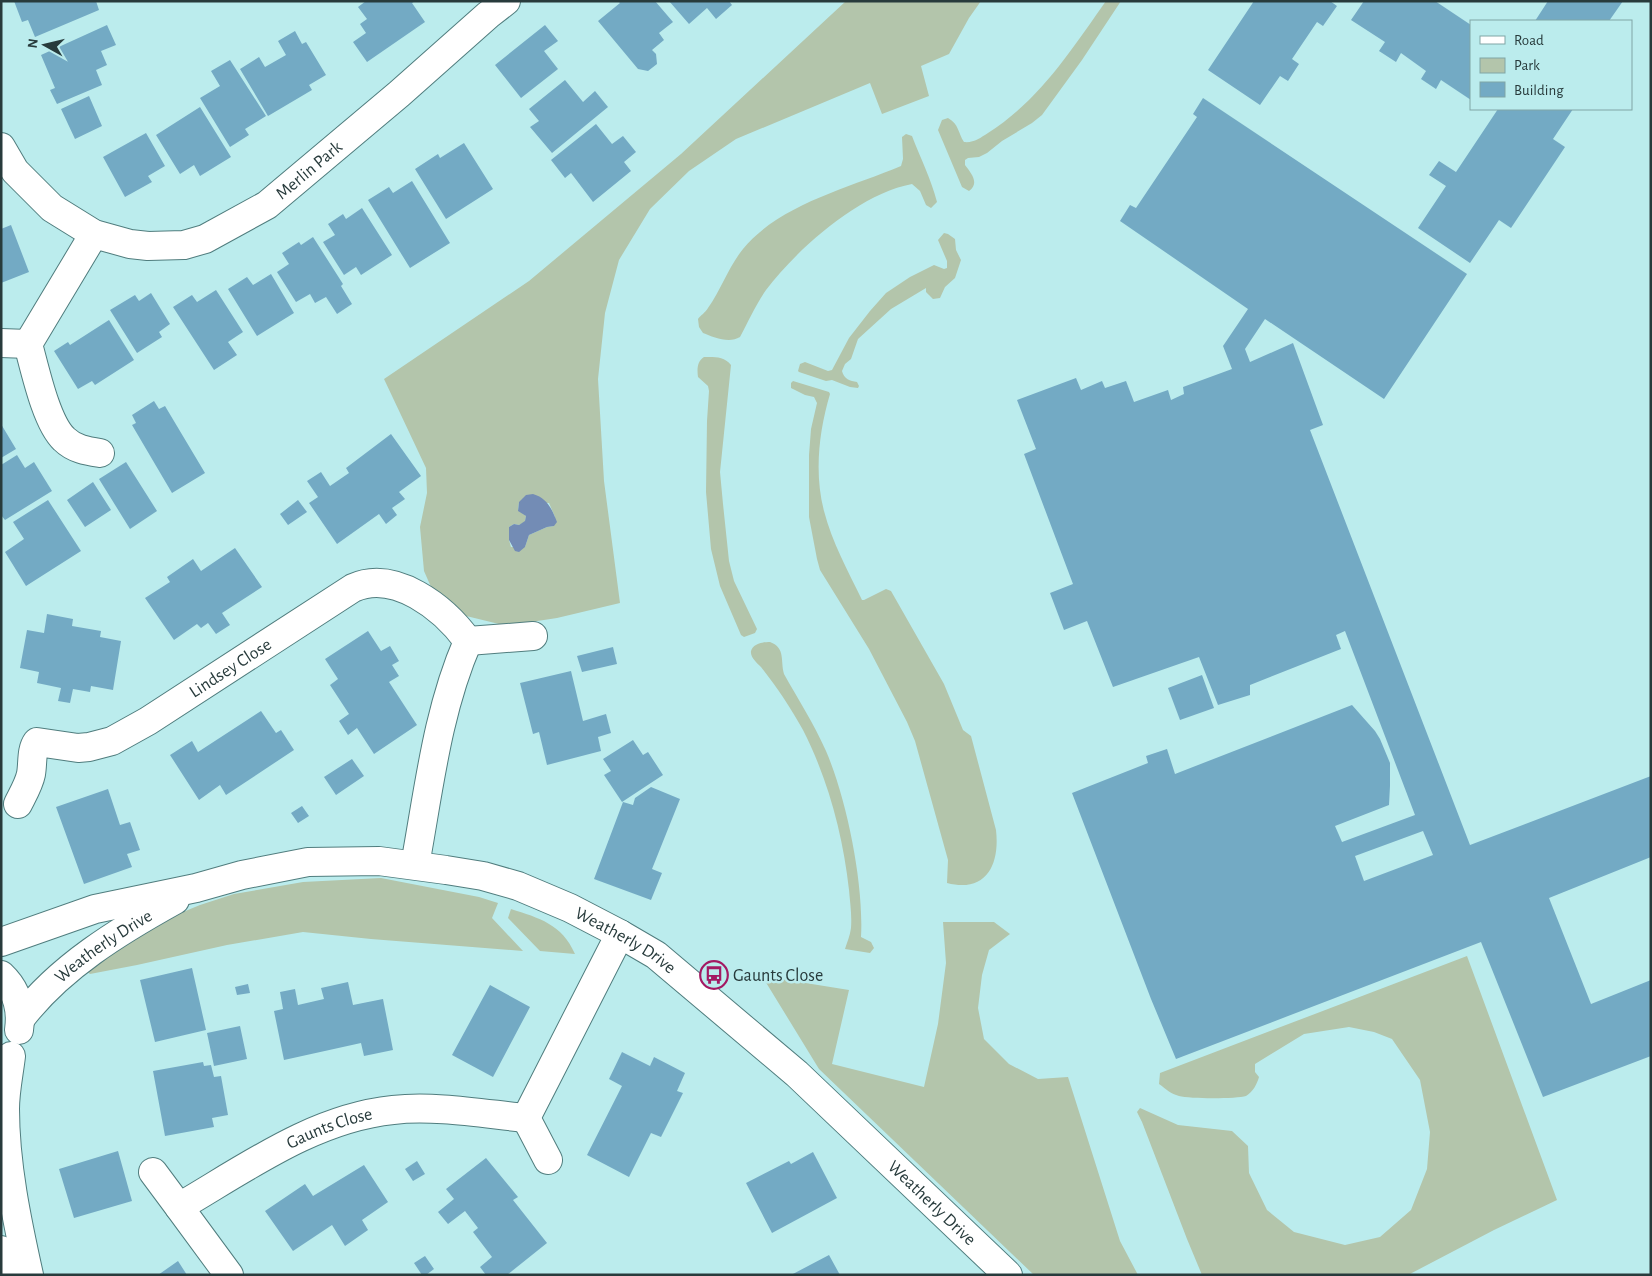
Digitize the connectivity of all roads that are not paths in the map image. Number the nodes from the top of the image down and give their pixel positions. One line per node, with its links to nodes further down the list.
1 (491, 6): 3 (street, Merlin Park)
2 (1, 147): 3 (street, Merlin Park)
3 (94, 234): 5 (street)
4 (1, 343): 5 (street)
5 (28, 344): 6 (street)
6 (100, 453)
7 (533, 636): 8 (street)
8 (468, 641): 9 (street, Lindsey Close); 10 (street)
9 (18, 804)
10 (415, 865): 11 (street, Weatherly Drive); 12 (street, Weatherly Drive)
11 (196, 888): 13 (street, Weatherly Drive); 15 (street, Weatherly Drive)
12 (620, 934): 17 (street); 25 (street, Weatherly Drive)
13 (1, 942)
14 (1, 975): 15 (street)
15 (21, 1018): 16 (street)
16 (6, 1061): 23 (street)
17 (526, 1118): 18 (street); 20 (street, Gaunts Close)
18 (548, 1160)
19 (153, 1172): 20 (street)
20 (180, 1207): 24 (street)
21 (1, 1250): 22 (street)
22 (14, 1275)
23 (29, 1275)
24 (229, 1275)
25 (1008, 1275)

